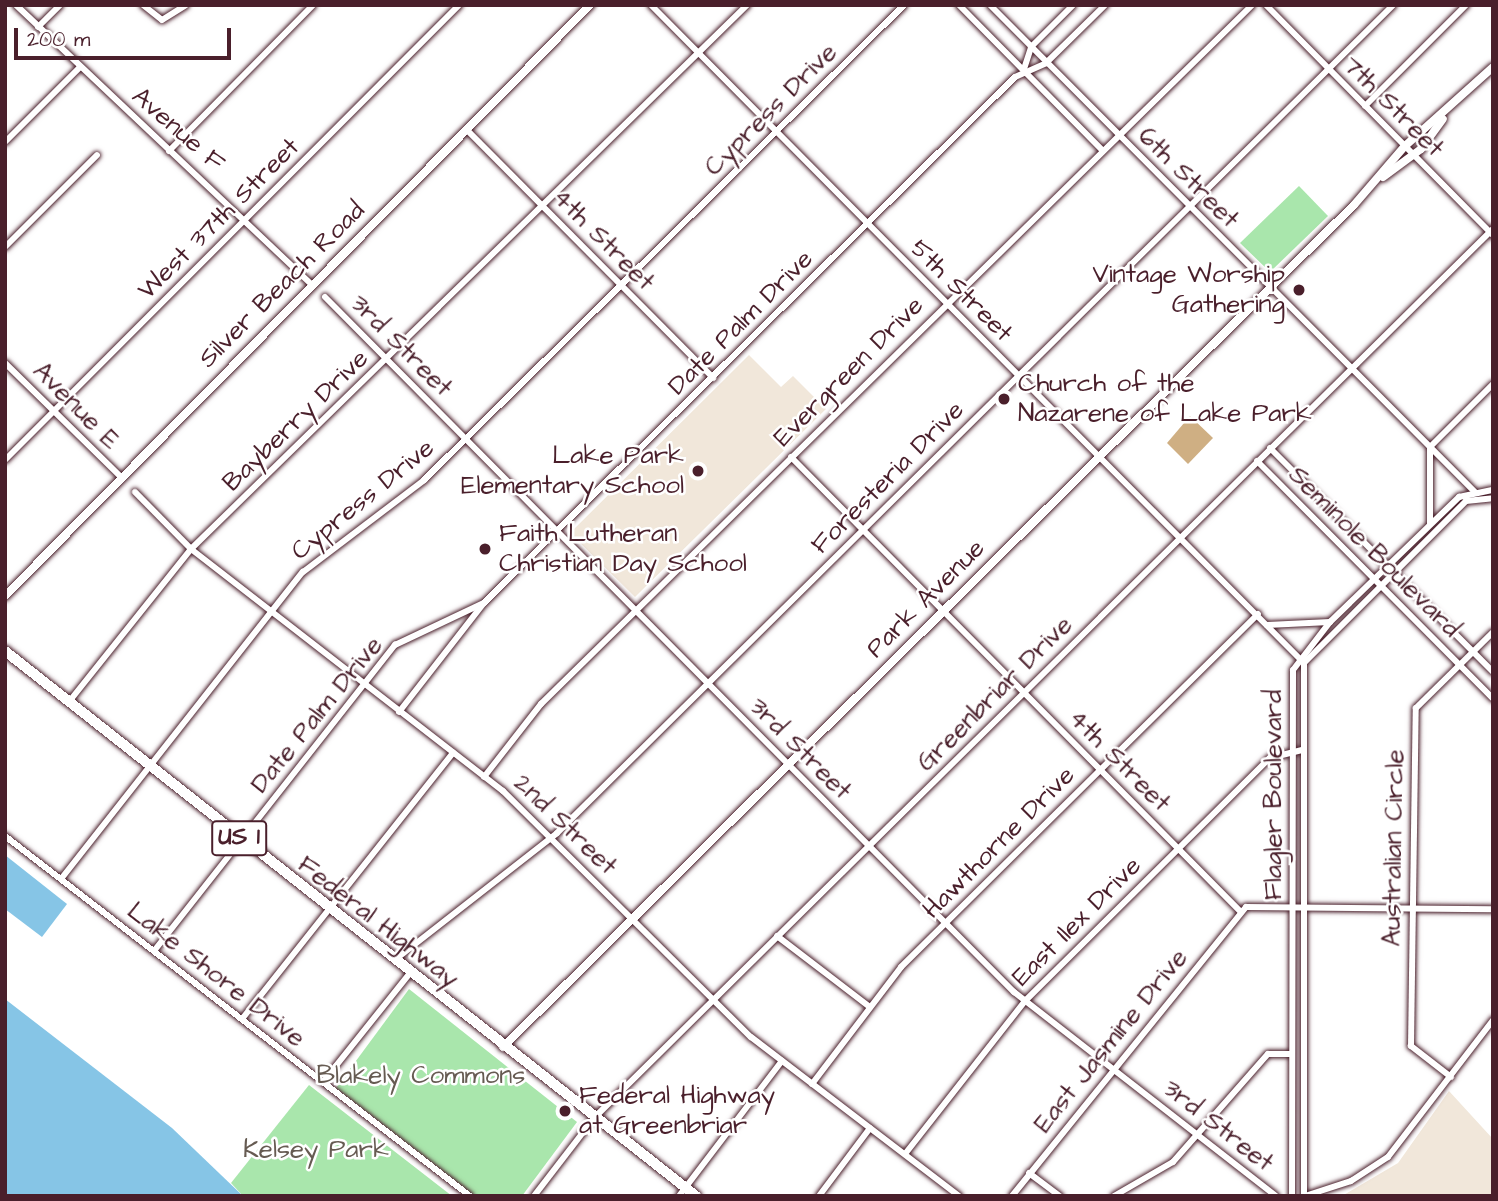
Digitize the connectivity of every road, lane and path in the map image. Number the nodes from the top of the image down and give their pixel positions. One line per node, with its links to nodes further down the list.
1 (16, 5): 19 (street, Avenue F)
2 (60, 5): 19 (street)
3 (143, 5): 4 (street)
4 (186, 5)
5 (313, 5): 34 (street)
6 (459, 5): 41 (street, West 37th Street)
7 (590, 5): 29 (street, Silver Beach Road)
8 (651, 5): 21 (street, 5th Street)
9 (747, 5): 21 (street, Bayberry Drive)
10 (904, 5): 30 (street, Cypress Drive)
11 (959, 5): 25 (street, 6th Street)
12 (990, 5): 20 (street, 6th Street)
13 (1073, 5): 20 (street, Date Palm Drive)
14 (1105, 5): 22 (street, Date Palm Drive)
15 (1252, 5): 31 (street, Evergreen Drive)
16 (1266, 5): 26 (street, 7th Street)
17 (1393, 5): 26 (street, Foresteria Drive)
18 (1466, 5): 27 (street)
19 (38, 27): 23 (street, Avenue F)
20 (1031, 47): 22 (street, 6th Street); 25 (street, Date Palm Drive)
21 (698, 53): 30 (street, 5th Street); 39 (street, Bayberry Drive)
22 (1046, 63): 25 (street, Date Palm Drive); 31 (street, 6th Street)
23 (80, 67): 32 (street); 34 (street, Avenue F)
24 (1493, 67): 28 (street, Park Avenue)
25 (1024, 69): 35 (street, 6th Street); 42 (street, Date Palm Drive)
26 (1329, 69): 27 (street, 7th Street); 40 (street, Foresteria Drive)
27 (1364, 107): 33 (street, 7th Street)
28 (1446, 113): 33 (street, Park Avenue); 37 (street, Park Avenue)
29 (467, 129): 39 (street, 4th Street); 45 (street, Silver Beach Road)
30 (776, 132): 42 (street, 5th Street); 46 (street, Cypress Drive)
31 (1119, 137): 35 (street, Evergreen Drive); 40 (street, 6th Street)
32 (5, 142)
33 (1405, 146): 37 (street, 7th Street); 38 (street, Park Avenue)
34 (169, 151): 41 (street, Avenue F)
35 (1104, 151): 49 (street, Evergreen Drive)
36 (97, 155): 44 (street)
37 (1413, 155): 38 (street, Park Avenue); 43 (street, 7th Street)
38 (1378, 181): 47 (street, Park Avenue)
39 (543, 206): 46 (street, 4th Street); 50 (street, Bayberry Drive)
40 (1189, 207): 47 (street, 6th Street); 53 (street, Foresteria Drive)
41 (246, 219): 45 (street, Avenue F); 56 (street, West 37th Street)
42 (868, 225): 49 (street, 5th Street); 54 (street, Date Palm Drive)
43 (1492, 232): 52 (street, Greenbriar Drive)
44 (5, 247)
45 (312, 285): 64 (street, Silver Beach Road)
46 (621, 285): 54 (street, 4th Street); 57 (street, Cypress Drive)
47 (1271, 288): 52 (street, 6th Street); 61 (street, Park Avenue)
48 (325, 297): 50 (street, 3rd Street)
49 (946, 303): 53 (street, 5th Street); 60 (street, Evergreen Drive)
50 (388, 360): 57 (street, 3rd Street); 73 (street, Bayberry Drive)
51 (5, 363): 56 (street, Avenue E)
52 (1352, 369): 58 (street, 6th Street); 59 (street, Greenbriar Drive)
53 (1018, 376): 61 (street, 5th Street); 70 (street, Foresteria Drive)
54 (713, 378): 71 (street, Date Palm Drive)
55 (1493, 384): 58 (street)
56 (54, 412): 62 (street, West 37th Street); 64 (street, Avenue E)
57 (466, 439): 71 (street, 3rd Street); 80 (street, Cypress Drive)
58 (1430, 447): 67 (street, 6th Street); 69 (street)
59 (1270, 448): 63 (street, Greenbriar Drive); 74 (street, Seminole Boulevard)
60 (791, 457): 70 (street, 4th Street); 78 (street, Evergreen Drive)
61 (1098, 458): 72 (street, 5th Street); 79 (street, Park Avenue)
62 (5, 460)
63 (1257, 461): 72 (street, Greenbriar Drive); 75 (street, Seminole Boulevard)
64 (120, 476): 76 (street, Silver Beach Road)
65 (1493, 490): 67 (street)
66 (135, 492): 73 (street, 2nd Street)
67 (1475, 494): 68 (street); 69 (street, Flagler Boulevard); 74 (street, Flagler Boulevard)
68 (1493, 498)
69 (1430, 524): 74 (street, Flagler Boulevard)
70 (863, 530): 79 (street, 4th Street); 91 (street, Foresteria Drive)
71 (558, 531): 77 (street, Date Palm Drive); 78 (street, 3rd Street)
72 (1179, 539): 81 (street, 5th Street); 93 (street, Greenbriar Drive)
73 (191, 549): 80 (street, 2nd Street); 95 (street, Bayberry Drive)
74 (1391, 570): 75 (street, Flagler Boulevard); 86 (street, Seminole Boulevard)
75 (1378, 583): 82 (street, Flagler Boulevard); 88 (street, Flagler Boulevard); 89 (street, Seminole Boulevard)
76 (5, 596)
77 (484, 603): 92 (street, Date Palm Drive); 96 (street, Date Palm Drive)
78 (636, 611): 91 (street, 3rd Street); 103 (street, Evergreen Drive)
79 (944, 611): 93 (street, 4th Street); 100 (street, Park Avenue)
80 (271, 612): 92 (street, 2nd Street); 101 (street, Cypress Drive)
81 (1258, 614): 83 (street, 5th Street); 102 (street, Hawthorne Drive)
82 (1330, 622): 83 (street); 87 (street, Flagler Boulevard)
83 (1267, 625): 87 (street, 5th Street)
84 (1493, 632): 86 (street, Australian Circle)
85 (5, 651): 95 (main road, Federal Highway / US 1)
86 (1473, 652): 89 (street, Australian Circle); 90 (street, Seminole Boulevard)
87 (1299, 657): 88 (street, 5th Street); 98 (street, Flagler Boulevard)
88 (1304, 663): 97 (street, Flagler Boulevard)
89 (1460, 666): 94 (street, Seminole Boulevard); 113 (street, Australian Circle)
90 (1493, 673)
91 (708, 683): 100 (street, 3rd Street); 105 (street, Foresteria Drive)
92 (364, 686): 96 (street, 2nd Street); 106 (street, Date Palm Drive)
93 (1024, 692): 102 (street, 4th Street); 107 (street, Greenbriar Drive)
94 (1493, 699)
95 (68, 703): 101 (main road, Federal Highway / US 1)
96 (399, 712): 99 (street, 2nd Street)
97 (1303, 750): 98 (street, East Ilex Drive); 111 (street, Flagler Boulevard)
98 (1292, 751): 108 (street, East Ilex Drive); 110 (street, Flagler Boulevard)
99 (453, 753): 103 (street, 2nd Street); 112 (street)
100 (788, 764): 107 (street, 3rd Street); 116 (street, Park Avenue)
101 (149, 767): 106 (main road, Federal Highway / US 1); 109 (street, Cypress Drive)
102 (1101, 769): 108 (street, 4th Street); 117 (street, Hawthorne Drive)
103 (484, 777): 105 (street, 2nd Street)
104 (5, 836): 109 (street, Lake Shore Drive)
105 (552, 837): 116 (street, 2nd Street); 120 (street, Foresteria Drive)
106 (241, 840): 112 (main road, Federal Highway / US 1); 119 (street, Date Palm Drive)
107 (869, 846): 117 (street, 3rd Street); 118 (street, Greenbriar Drive)
108 (1179, 848): 115 (street, 4th Street); 123 (street, East Ilex Drive)
109 (61, 879): 119 (street, Lake Shore Drive)
110 (1293, 907): 111 (street); 115 (street); 128 (street, Flagler Boulevard)
111 (1304, 908): 113 (street); 129 (street, Flagler Boulevard)
112 (329, 909): 120 (main road, Federal Highway / US 1); 125 (street)
113 (1411, 909): 114 (street); 132 (street, Australian Circle)
114 (1493, 909)
115 (1241, 912): 131 (street, East Jasmine Drive)
116 (633, 918): 122 (street, 2nd Street); 127 (street, Park Avenue)
117 (946, 923): 123 (street, 3rd Street); 124 (street, Hawthorne Drive)
118 (777, 936): 122 (street, Greenbriar Drive); 124 (street)
119 (154, 951): 125 (street, Lake Shore Drive)
120 (394, 961): 121 (main road, Federal Highway / US 1)
121 (410, 973): 127 (main road, Federal Highway / US 1); 133 (street)
122 (713, 999): 130 (street, 2nd Street); 135 (street, Greenbriar Drive)
123 (1025, 1001): 131 (street, 3rd Street); 138 (street, East Ilex Drive)
124 (870, 1007): 134 (street, Hawthorne Drive)
125 (242, 1019): 133 (street, Lake Shore Drive)
126 (1493, 1020): 132 (street)
127 (503, 1047): 135 (main road, Federal Highway / US 1)
128 (1290, 1054): 129 (street); 137 (street); 150 (street, Flagler Boulevard)
129 (1300, 1054): 151 (street, Flagler Boulevard)
130 (782, 1061): 134 (street, 2nd Street); 140 (street)
131 (1113, 1068): 137 (street, 3rd Street); 139 (street, East Jasmine Drive)
132 (1451, 1077): 151 (street)
133 (323, 1082): 141 (street, Lake Shore Drive)
134 (812, 1084): 136 (street, 2nd Street)
135 (594, 1118): 140 (main road, Federal Highway / US 1); 142 (street, Greenbriar Drive)
136 (870, 1128): 138 (street, 2nd Street); 144 (street)
137 (1198, 1136): 148 (street); 149 (street, 3rd Street)
138 (905, 1154): 145 (street, 2nd Street)
139 (1029, 1173): 146 (street, East Jasmine Drive); 147 (street)
140 (682, 1192): 143 (main road, Federal Highway / US 1)
141 (470, 1196)
142 (534, 1196)
143 (696, 1196)
144 (819, 1196)
145 (959, 1196)
146 (1012, 1196)
147 (1060, 1196)
148 (1114, 1196)
149 (1276, 1196)
150 (1292, 1196)
151 (1304, 1196)

